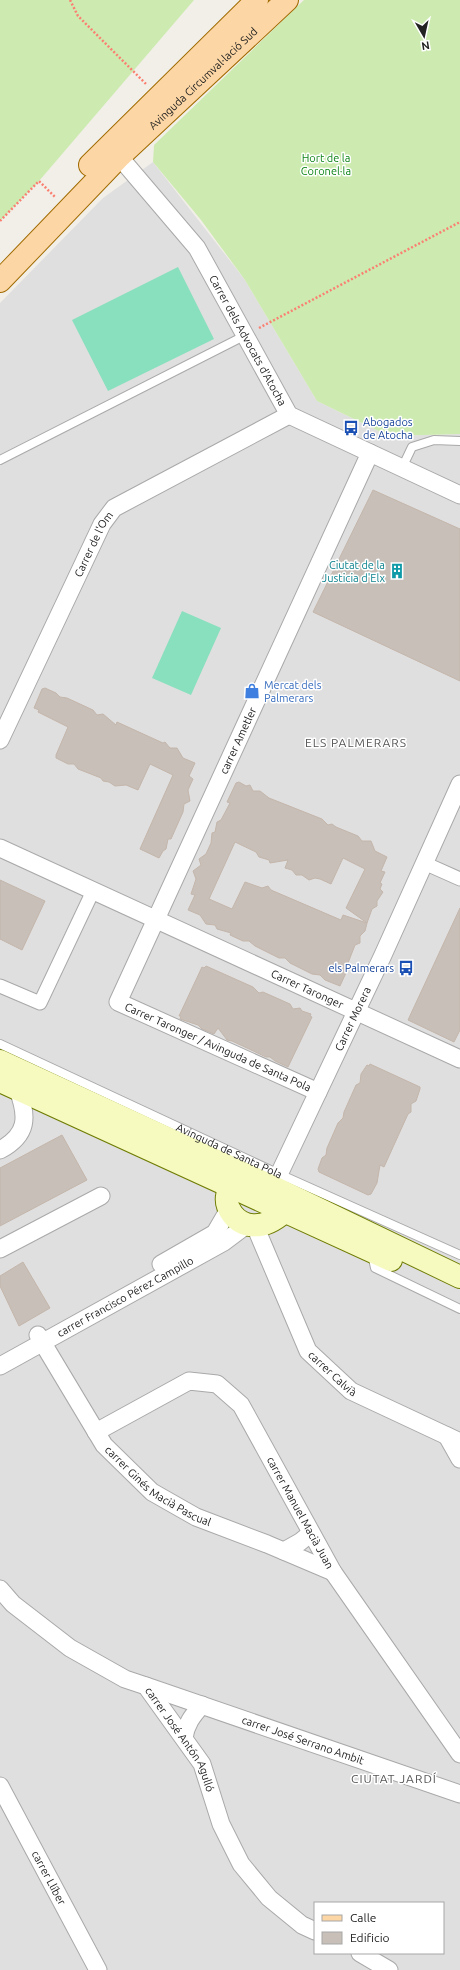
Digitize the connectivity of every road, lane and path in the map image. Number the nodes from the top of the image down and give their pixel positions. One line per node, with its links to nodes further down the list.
1 (70, 0): 4 (path)
2 (287, 0): 5 (main road, Avinguda Circumval·lació Sud)
3 (253, 3): 4 (main road, Avinguda Circumval·lació Sud)
4 (158, 97): 5 (main road, Avinguda Circumval·lació Sud)
5 (114, 150): 6 (main road, Avinguda Circumval·lació Sud); 10 (main road, Avinguda Circumval·lació Sud); 11 (street, Carrer dels Advocats d'Atocha)
6 (57, 199): 7 (path); 9 (main road, Avinguda Circumval·lació Sud)
7 (0, 221)
8 (460, 222): 11 (path)
9 (0, 259)
10 (0, 281)
11 (246, 335): 12 (street, Carrer dels Advocats d'Atocha); 15 (lane)
12 (289, 415): 14 (street, Carrer dels Advocats d'Atocha); 18 (street, Carrer de l'Om)
13 (460, 441): 16 (lane)
14 (370, 453): 16 (street, Carrer dels Advocats d'Atocha); 24 (street, carrer Ametler)
15 (0, 460)
16 (402, 468): 17 (street, Carrer dels Advocats d'Atocha)
17 (460, 495)
18 (0, 740)
19 (460, 784): 21 (street, Carrer Morera)
20 (0, 848): 23 (street, Carrer Taronger)
21 (424, 862): 22 (street); 26 (street, Carrer Morera)
22 (460, 879)
23 (93, 891): 24 (street, Carrer Taronger); 25 (street)
24 (155, 919): 26 (street, Carrer Taronger); 31 (street, Carrer Taronger / Avinguda de Santa Pola)
25 (0, 986)
26 (355, 1011): 28 (street, Carrer Taronger); 31 (street, Carrer Morera)
27 (0, 1044): 33 (lane, Avinguda de Santa Pola)
28 (460, 1059)
29 (0, 1061): 33 (main road, Avinguda de Santa Pola)
30 (9, 1085): 32 (street); 34 (main road)
31 (318, 1092): 33 (street, Carrer Morera)
32 (0, 1150)
33 (276, 1180): 34 (main road, Avinguda de Santa Pola); 37 (main road, Avinguda de Santa Pola); 41 (lane, Avinguda de Santa Pola); 42 (main road, Avinguda de Santa Pola)
34 (229, 1188): 36 (main road); 37 (main road)
35 (101, 1196): 39 (street)
36 (229, 1209): 38 (main road); 45 (street, carrer Francisco Pérez Campillo)
37 (284, 1212): 38 (main road); 40 (main road)
38 (251, 1225): 45 (street, carrer Francisco Pérez Campillo); 49 (street, carrer Calvià)
39 (0, 1249)
40 (371, 1251): 43 (main road); 44 (lane)
41 (460, 1255)
42 (460, 1277)
43 (460, 1291)
44 (460, 1308)
45 (40, 1339): 46 (street, carrer Francisco Pérez Campillo); 47 (street, carrer Francisco Pérez Campillo); 48 (street, carrer Ginés Macià Pascual)
46 (0, 1356)
47 (0, 1366)
48 (96, 1432): 51 (street, carrer Manuel Macià Juan); 52 (street, carrer Ginés Macià Pascual)
49 (454, 1439): 50 (street)
50 (460, 1459)
51 (311, 1533): 52 (street); 53 (street, carrer Manuel Macià Juan)
52 (284, 1551): 53 (street, carrer Ginés Macià Pascual)
53 (333, 1572): 58 (street, carrer Manuel Macià Juan)
54 (0, 1589): 55 (street, carrer José Antón Agulló)
55 (146, 1686): 56 (street, carrer José Serrano Ambit); 57 (street, carrer José Antón Agulló)
56 (202, 1705): 57 (street); 60 (street, carrer José Serrano Ambit)
57 (184, 1738): 61 (street, carrer José Antón Agulló)
58 (460, 1754)
59 (0, 1786): 63 (street, carrer Llíber)
60 (456, 1788)
61 (314, 1931)
62 (362, 1954): 64 (street)
63 (98, 1970)
64 (389, 1970)

